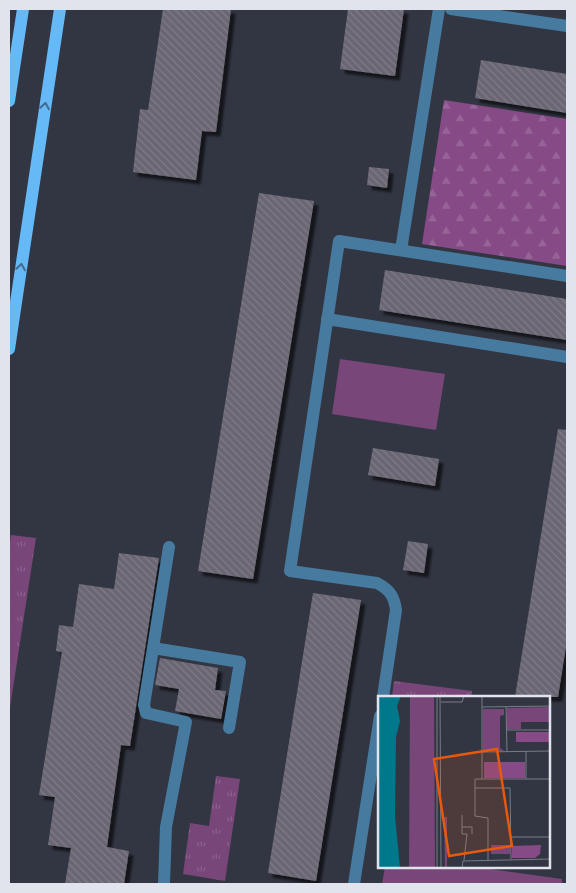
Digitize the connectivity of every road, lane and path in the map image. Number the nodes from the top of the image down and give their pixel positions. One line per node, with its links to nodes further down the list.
1 (23, 9): 6 (main road)
2 (60, 9): 10 (main road, one-way to 2)
3 (438, 9): 7 (lane)
4 (451, 9): 5 (lane)
5 (567, 26)
6 (9, 101)
7 (400, 250): 8 (lane); 9 (lane)
8 (567, 276)
9 (327, 319): 11 (lane); 14 (lane)
10 (9, 349)
11 (567, 357)
12 (169, 546): 13 (lane)
13 (153, 648): 15 (lane); 17 (lane)
14 (383, 696)
15 (230, 728)
16 (378, 729): 18 (lane)
17 (164, 884)
18 (354, 884)

